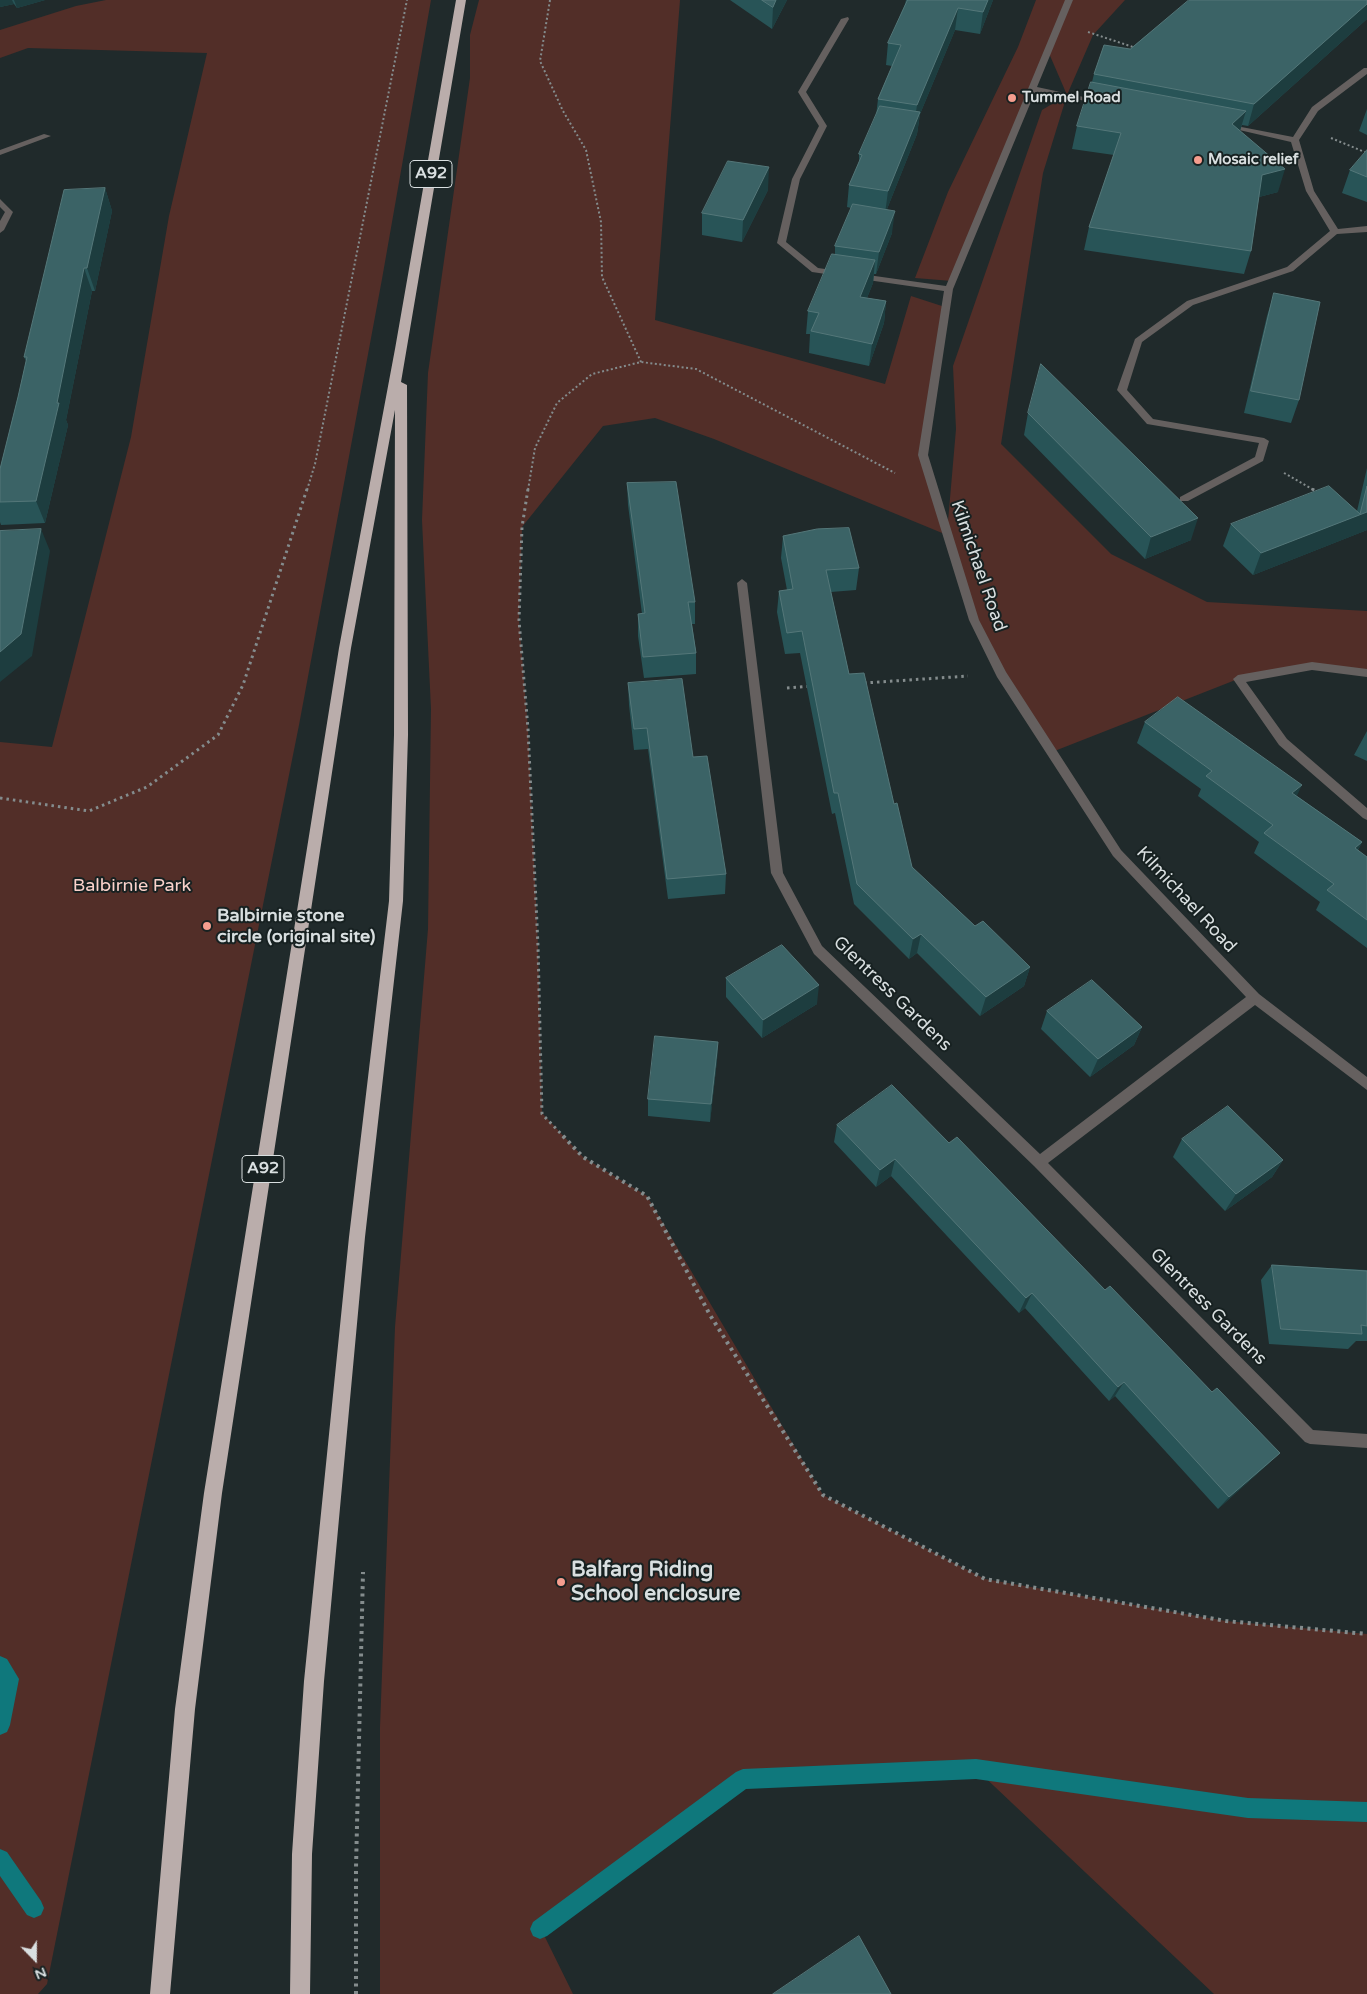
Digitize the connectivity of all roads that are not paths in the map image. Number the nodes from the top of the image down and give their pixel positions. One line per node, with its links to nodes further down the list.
1 (461, 0): 16 (highway, A92)
2 (1069, 0): 5 (street, Kilmichael Road)
3 (845, 19): 15 (street)
4 (1367, 70): 9 (street)
5 (1032, 89): 6 (street); 15 (street, Kilmichael Road)
6 (1115, 104)
7 (1219, 125): 9 (street)
8 (47, 136): 10 (street)
9 (1295, 140): 14 (street)
10 (0, 153)
11 (0, 202): 13 (street)
12 (1367, 229): 14 (street)
13 (0, 230)
14 (1335, 232): 17 (street)
15 (949, 289): 21 (street, Kilmichael Road)
16 (401, 349): 25 (highway, A92); 26 (highway, A92)
17 (1184, 499)
18 (742, 583): 23 (street, Glentress Gardens)
19 (1367, 673): 20 (street)
20 (1367, 815)
21 (1255, 998): 22 (street, Kilmichael Road); 23 (street)
22 (1367, 1084)
23 (1039, 1162): 24 (street, Glentress Gardens)
24 (1367, 1441)
25 (160, 1994)
26 (300, 1994)

